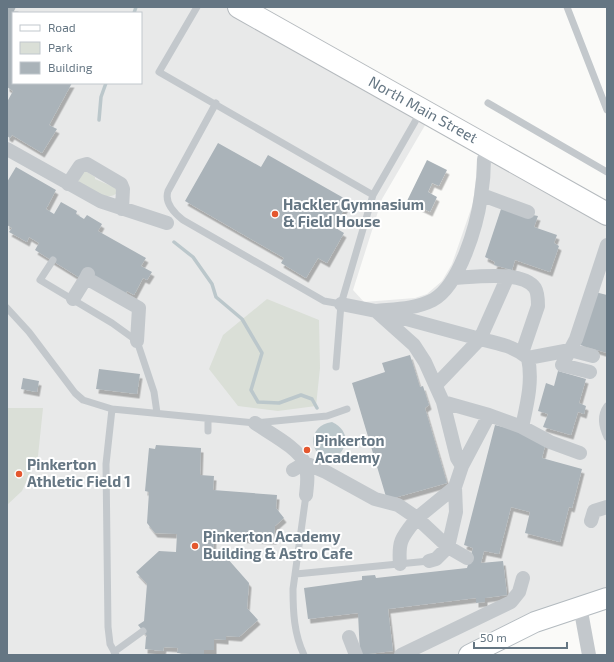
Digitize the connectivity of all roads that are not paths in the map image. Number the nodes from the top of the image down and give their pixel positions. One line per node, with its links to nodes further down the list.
1 (197, 7): 4 (lane)
2 (239, 7): 6 (main road, North Main Street)
3 (567, 7): 7 (lane)
4 (216, 103): 12 (lane); 23 (lane)
5 (488, 103): 10 (lane)
6 (422, 110): 12 (lane); 16 (main road, North Main Street)
7 (607, 110)
8 (7, 149): 11 (street)
9 (484, 159): 13 (street)
10 (607, 172)
11 (68, 184): 14 (street); 14 (street)
12 (374, 195): 23 (lane)
13 (482, 195): 15 (street); 21 (street)
14 (122, 209): 17 (street)
15 (528, 212)
16 (607, 214)
17 (167, 223)
18 (607, 245): 28 (street)
19 (53, 260): 22 (lane)
20 (508, 276): 21 (street); 26 (street); 29 (street)
21 (454, 278): 25 (street)
22 (73, 299): 27 (lane); 27 (street)
23 (341, 304): 25 (street); 31 (lane)
24 (7, 308): 36 (lane)
25 (376, 311): 26 (street); 33 (street)
26 (480, 339): 29 (street); 33 (street)
27 (137, 341): 38 (lane)
28 (570, 350): 29 (street); 30 (street); 32 (street)
29 (525, 356): 42 (street)
30 (593, 356)
31 (336, 367)
32 (590, 372)
33 (436, 385): 34 (street)
34 (442, 402): 39 (street); 47 (street)
35 (607, 406): 44 (lane)
36 (112, 409): 38 (lane); 63 (lane)
37 (347, 410): 41 (lane)
38 (157, 413): 40 (lane)
39 (489, 415): 42 (street); 47 (street)
40 (208, 419): 41 (lane); 43 (lane)
41 (255, 423): 46 (street)
42 (522, 427): 45 (street)
43 (208, 431)
44 (607, 437)
45 (580, 454)
46 (299, 466): 49 (street); 51 (street)
47 (462, 466): 48 (street)
48 (455, 487): 51 (street); 53 (street)
49 (306, 495): 57 (lane)
50 (607, 507): 52 (street)
51 (417, 518): 53 (street); 56 (street)
52 (591, 521)
53 (448, 547): 54 (street); 55 (street)
54 (467, 558)
55 (429, 561): 56 (lane)
56 (400, 564): 57 (lane)
57 (296, 574): 64 (lane)
58 (523, 578): 66 (street)
59 (607, 598): 60 (street)
60 (580, 606): 67 (street); 68 (street)
61 (143, 631): 63 (lane)
62 (349, 637): 65 (street)
63 (115, 653)
64 (304, 655)
65 (356, 655)
66 (401, 655)
67 (469, 655)
68 (589, 655)

